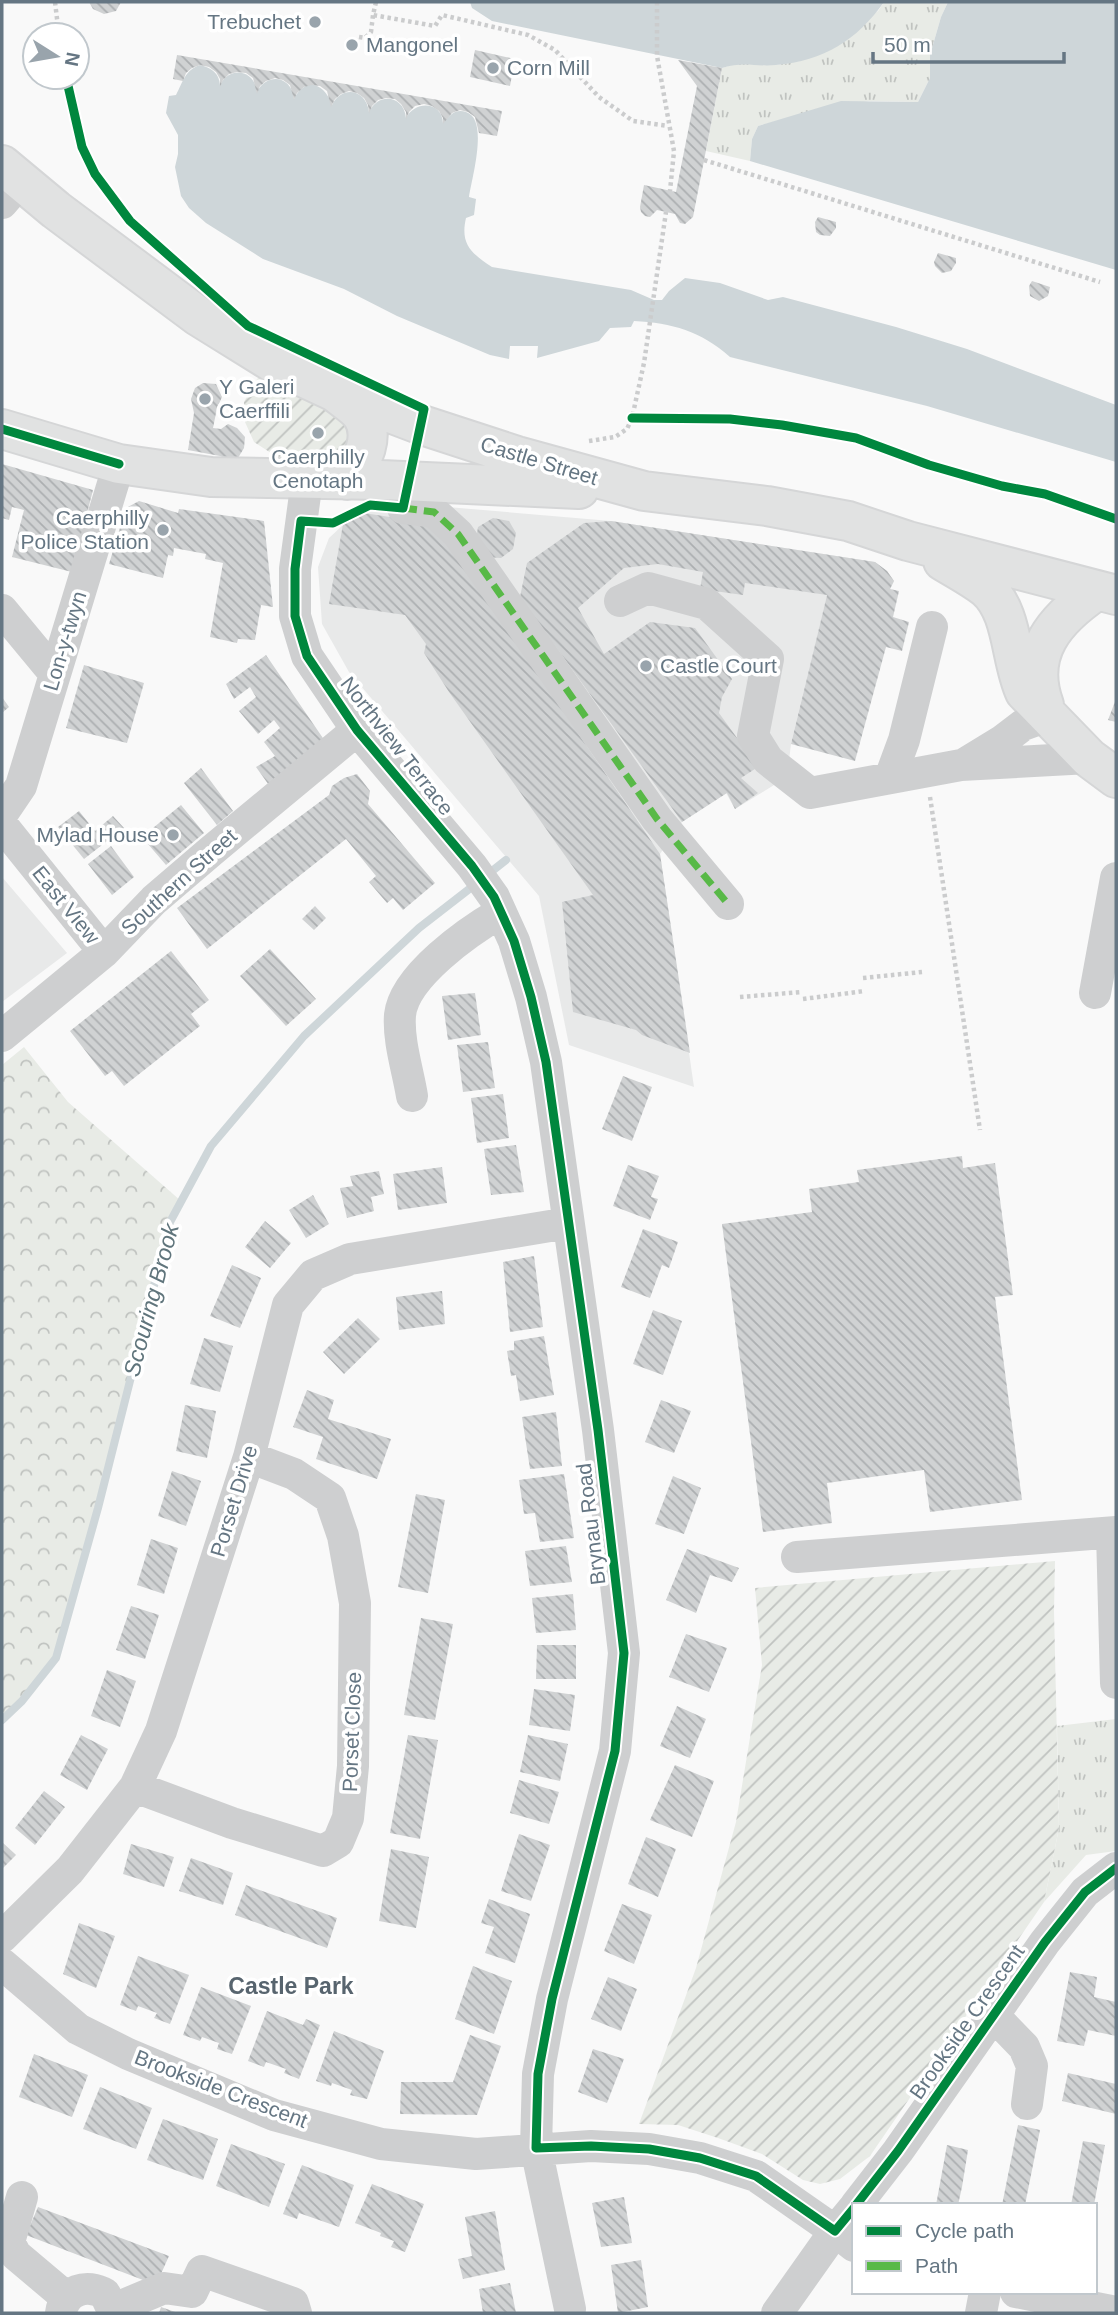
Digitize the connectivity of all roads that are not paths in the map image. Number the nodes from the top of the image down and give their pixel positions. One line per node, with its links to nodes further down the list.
1 (8, 184): 2 (main road, Castle Street)
2 (335, 392): 6 (main road); 7 (main road, Castle Street)
3 (2, 429): 4 (main road)
4 (119, 464): 5 (main road); 14 (street, Lon-y-twyn)
5 (307, 480): 6 (main road); 16 (street, Northview Terrace)
6 (348, 480): 7 (main road)
7 (644, 491): 9 (main road, Castle Street)
8 (403, 508): 23 (street)
9 (908, 541): 10 (main road, Castle Street); 15 (main road)
10 (1106, 593): 15 (main road)
11 (620, 601): 19 (street)
12 (2, 610): 14 (street)
13 (932, 628): 19 (street)
14 (55, 674): 20 (street, Lon-y-twyn)
15 (1048, 716): 17 (street); 18 (main road)
16 (357, 730): 24 (street, Northview Terrace); 25 (street, Southern Street)
17 (961, 765): 18 (street); 19 (street)
18 (1103, 768)
19 (890, 778)
20 (2, 814)
21 (2, 825): 25 (street, East View)
22 (1116, 878): 26 (street)
23 (728, 904)
24 (497, 905): 28 (street); 29 (street, Brynau Road)
25 (104, 952): 27 (street, Southern Street)
26 (1095, 993)
27 (2, 1036)
28 (412, 1096)
29 (568, 1223): 30 (street, Porset Drive); 40 (street, Brynau Road)
30 (249, 1457): 34 (street, Porset Drive); 34 (street, Porset Close)
31 (1114, 1532): 32 (street); 33 (street)
32 (797, 1557)
33 (1116, 1683)
34 (135, 1787): 36 (street, Porset Drive)
35 (1116, 1868): 38 (street, Brookside Crescent)
36 (2, 1937)
37 (2, 1964): 40 (street, Brookside Crescent)
38 (993, 2015): 39 (street); 42 (street, Brookside Crescent)
39 (1027, 2104)
40 (537, 2148): 43 (street, Brookside Crescent); 48 (street, Brynau Road)
41 (22, 2197): 46 (street)
42 (863, 2203)
43 (850, 2222): 51 (street)
44 (985, 2294): 52 (street)
45 (1026, 2294): 49 (street)
46 (64, 2306): 47 (street)
47 (114, 2311): 50 (street)
48 (573, 2312)
49 (1116, 2312)
50 (296, 2313)
51 (776, 2313)
52 (981, 2313)

